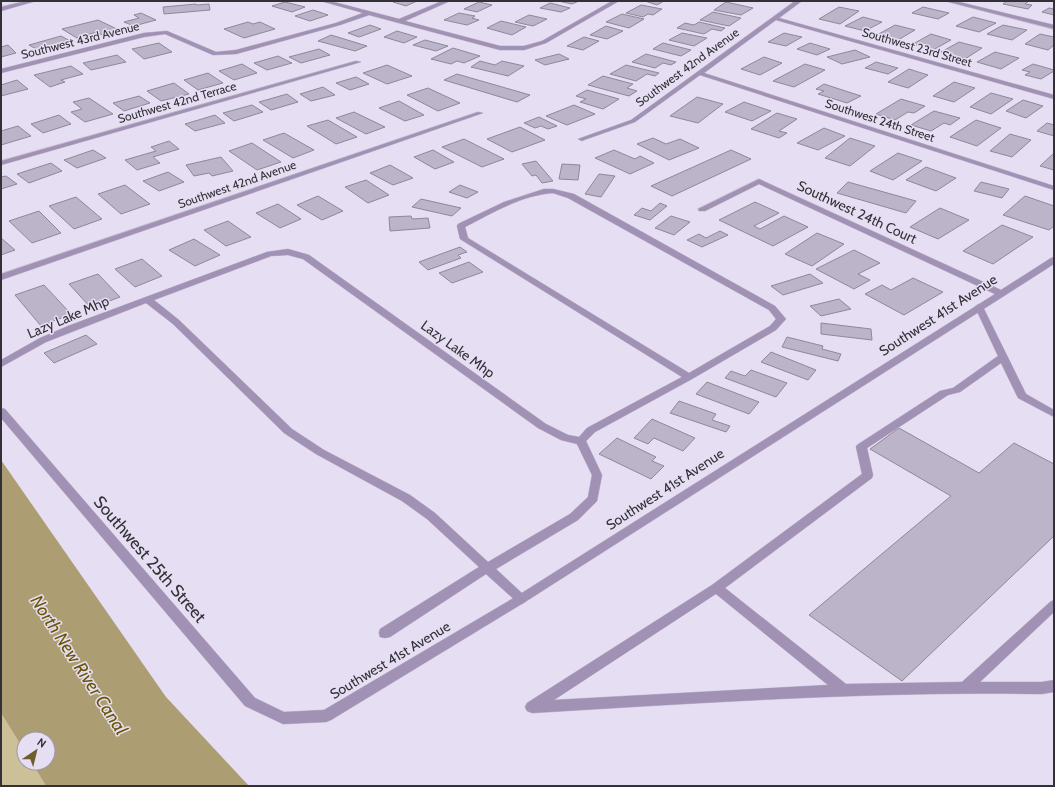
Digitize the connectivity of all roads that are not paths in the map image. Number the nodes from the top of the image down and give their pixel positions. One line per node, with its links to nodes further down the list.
1 (33, 1): 7 (street)
2 (324, 1): 8 (street)
3 (447, 1): 10 (street)
4 (616, 1): 10 (street)
5 (799, 1): 9 (street, Southwest 42nd Avenue)
6 (948, 1): 11 (street)
7 (1, 9)
8 (368, 13): 10 (street); 13 (street, Southwest 43rd Avenue)
9 (774, 18): 14 (street, Southwest 42nd Avenue); 15 (street, Southwest 23rd Street)
10 (400, 22)
11 (1054, 27)
12 (358, 62): 18 (street, Southwest 42nd Terrace)
13 (1, 71)
14 (699, 73): 17 (street, Southwest 42nd Avenue); 19 (street, Southwest 24th Street)
15 (1054, 97)
16 (480, 113): 22 (street, Southwest 42nd Avenue)
17 (582, 139)
18 (1, 164)
19 (1054, 188)
20 (702, 209): 23 (street, Southwest 24th Court)
21 (1054, 260): 23 (street, Southwest 41st Avenue)
22 (1, 277)
23 (1000, 293): 25 (street, Southwest 41st Avenue)
24 (148, 300): 27 (street, Lazy Lake Mhp); 31 (street, Lazy Lake Mhp); 32 (street)
25 (979, 307): 26 (street); 34 (street, Southwest 41st Avenue)
26 (1003, 357): 30 (street); 33 (street)
27 (1, 364)
28 (689, 377): 28 (street); 31 (street)
29 (1, 411): 40 (street, Southwest 25th Street)
30 (1054, 414)
31 (581, 441): 32 (street)
32 (487, 568): 34 (street); 36 (street)
33 (716, 588): 39 (street); 39 (street)
34 (521, 599): 40 (street, Southwest 41st Avenue)
35 (1054, 605): 37 (street)
36 (385, 633)
37 (965, 686): 38 (street); 39 (street)
38 (1054, 686)
39 (843, 690)
40 (283, 718)

